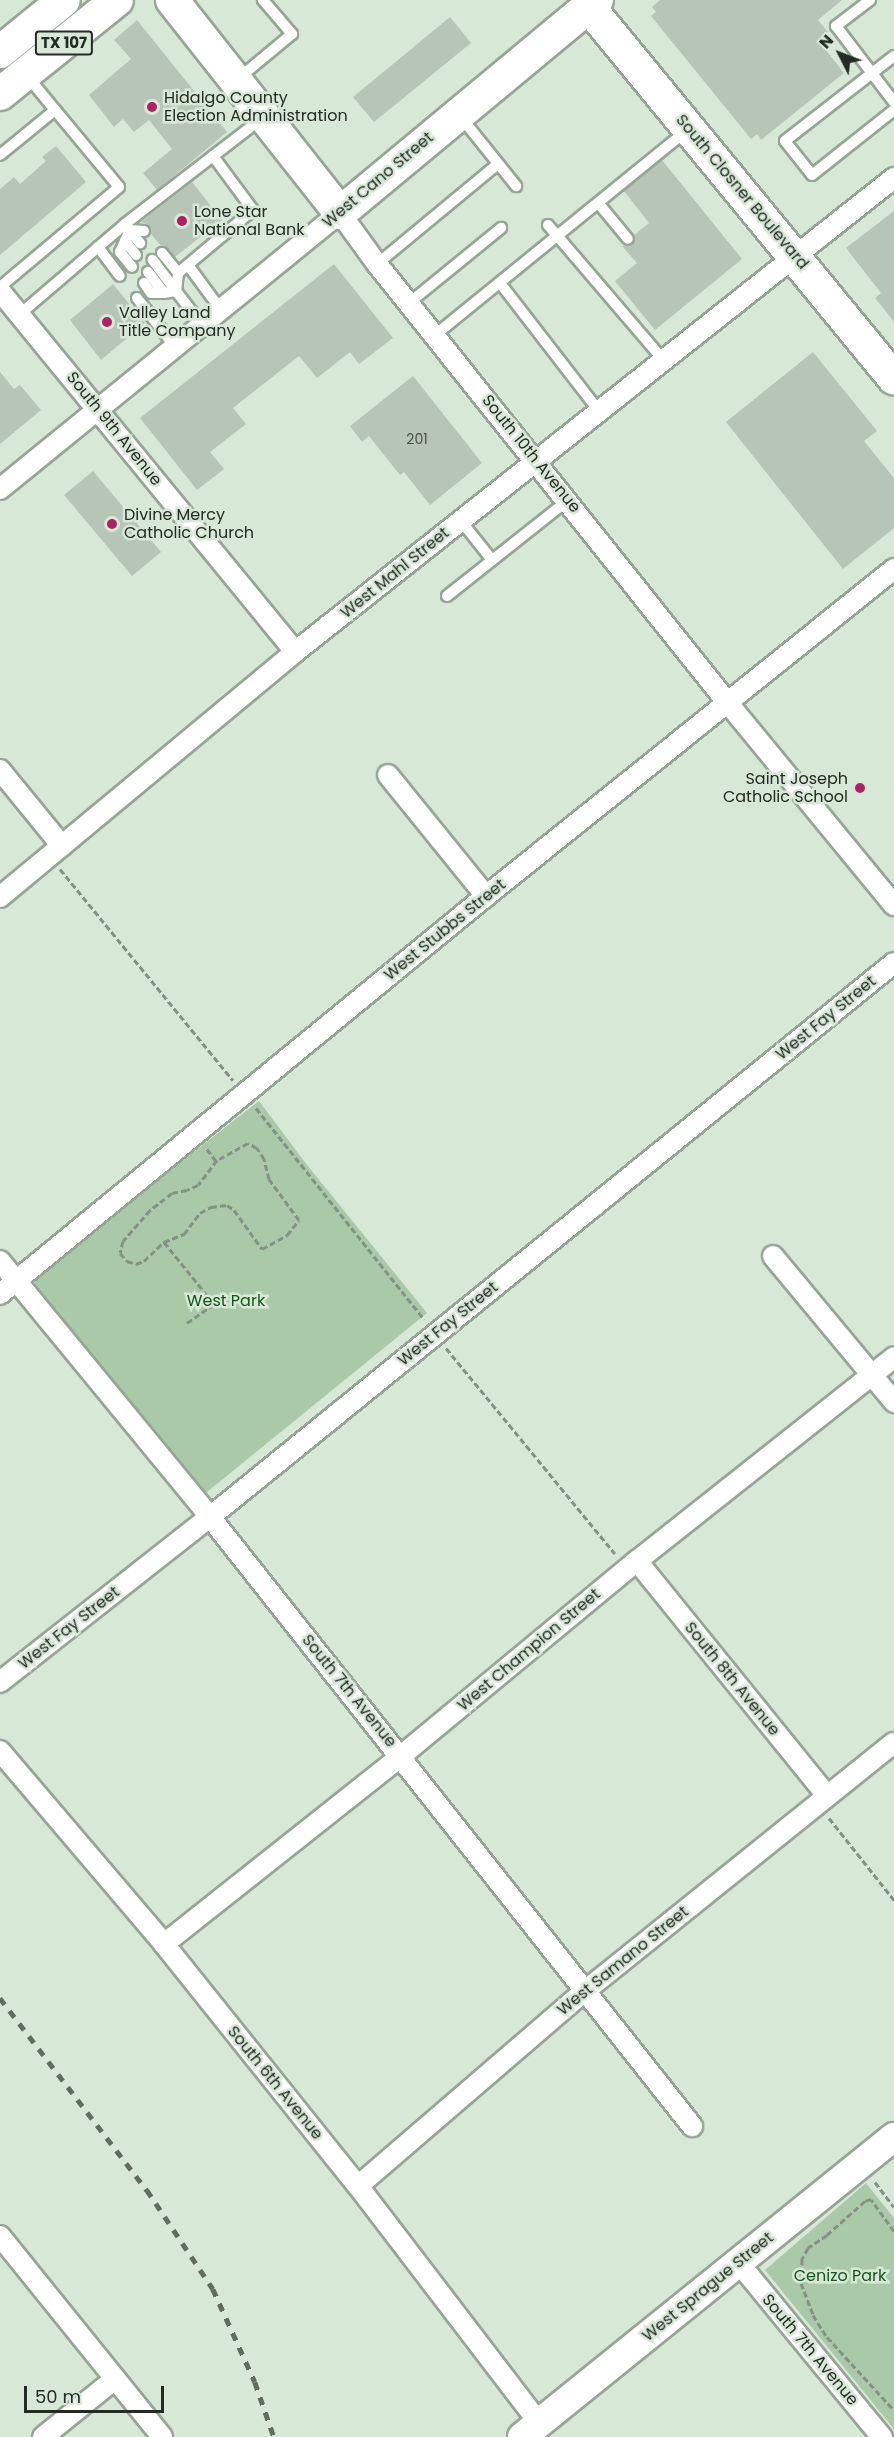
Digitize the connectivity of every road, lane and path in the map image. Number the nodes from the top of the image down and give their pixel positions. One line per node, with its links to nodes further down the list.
1 (64, 0): 7 (main road, TX 107)
2 (117, 0): 9 (main road, TX 107)
3 (172, 0): 11 (main road, South 10th Avenue)
4 (263, 0): 11 (lane)
5 (870, 0): 10 (lane)
6 (592, 3): 16 (main road, West Cano Street); 18 (main road, South Closner Boulevard)
7 (0, 52)
8 (894, 56): 10 (lane)
9 (25, 74): 12 (main road, TX 107); 14 (lane)
10 (872, 74): 13 (lane); 15 (lane)
11 (236, 80): 17 (main road, South 10th Avenue)
12 (0, 94)
13 (894, 102)
14 (55, 110): 19 (lane); 44 (lane)
15 (894, 110)
16 (458, 114): 21 (lane); 25 (main road, West Cano Street)
17 (264, 117): 20 (lane); 25 (main road, South 10th Avenue)
18 (689, 128): 24 (lane); 35 (main road, South Closner Boulevard)
19 (0, 155)
20 (213, 156): 29 (lane); 37 (lane)
21 (498, 164): 23 (lane); 36 (lane)
22 (894, 178): 35 (street, West Mahl Street)
23 (516, 186)
24 (599, 204): 30 (lane); 31 (lane)
25 (340, 213): 36 (street, South 10th Avenue); 48 (street, West Cano Street)
26 (548, 225): 30 (lane)
27 (501, 228): 47 (lane)
28 (144, 231): 29 (lane)
29 (127, 232): 32 (lane); 33 (lane); 34 (lane); 38 (lane)
30 (558, 236): 43 (lane); 53 (lane)
31 (628, 239)
32 (140, 243)
33 (98, 247): 41 (lane); 49 (lane)
34 (136, 255)
35 (796, 257): 53 (street, West Mahl Street); 54 (main road, South Closner Boulevard)
36 (377, 264): 47 (street, South 10th Avenue)
37 (188, 265): 40 (lane); 48 (lane)
38 (132, 267)
39 (148, 272): 45 (lane)
40 (178, 273): 45 (lane); 45 (lane)
41 (120, 276)
42 (144, 283): 46 (lane)
43 (500, 283): 51 (lane); 56 (lane)
44 (0, 289): 49 (street, South 9th Avenue)
45 (170, 292): 46 (lane); 50 (lane)
46 (151, 293): 52 (lane)
47 (409, 303): 51 (street, South 10th Avenue)
48 (221, 310): 50 (street, West Cano Street)
49 (20, 314): 55 (street, South 9th Avenue)
50 (202, 325): 52 (street, West Cano Street)
51 (435, 335): 57 (street, South 10th Avenue)
52 (175, 347): 55 (street, West Cano Street)
53 (664, 360): 56 (street, West Mahl Street)
54 (894, 378)
55 (98, 410): 58 (street, West Cano Street); 64 (street, South 9th Avenue)
56 (599, 411): 57 (street, West Mahl Street)
57 (536, 461): 59 (street, South 10th Avenue); 60 (street, West Mahl Street)
58 (0, 489)
59 (568, 500): 61 (lane); 65 (street, South 10th Avenue)
60 (461, 521): 61 (lane); 64 (street, West Mahl Street)
61 (492, 560): 63 (lane)
62 (894, 570): 65 (street, West Stubbs Street)
63 (447, 596)
64 (295, 652): 68 (street, West Mahl Street)
65 (727, 702): 70 (street, West Stubbs Street); 72 (street, South 10th Avenue)
66 (0, 770): 68 (street)
67 (388, 775): 70 (street)
68 (62, 846): 71 (street, West Mahl Street)
69 (62, 871): 74 (path)
70 (486, 896): 81 (street, West Stubbs Street)
71 (0, 897)
72 (894, 905)
73 (894, 963): 89 (street, West Fay Street)
74 (231, 1077)
75 (256, 1108): 83 (path)
76 (206, 1148): 77 (path)
77 (216, 1162): 78 (path); 78 (path)
78 (164, 1242): 84 (path)
79 (773, 1256): 87 (street)
80 (0, 1261): 81 (street, South 7th Avenue)
81 (16, 1281): 82 (street, West Stubbs Street); 89 (street, South 7th Avenue)
82 (0, 1294)
83 (421, 1315)
84 (188, 1323)
85 (447, 1349): 90 (path)
86 (894, 1357): 87 (street, West Champion Street)
87 (872, 1374): 88 (street); 91 (street, West Champion Street)
88 (894, 1402)
89 (210, 1517): 92 (street, West Fay Street); 95 (street, South 7th Avenue)
90 (612, 1551)
91 (637, 1561): 95 (street, West Champion Street); 96 (street, South 8th Avenue)
92 (0, 1682)
93 (894, 1743): 96 (street, West Samano Street)
94 (0, 1751): 99 (street, South 6th Avenue)
95 (401, 1756): 99 (street, West Champion Street); 100 (street, South 7th Avenue)
96 (827, 1797): 100 (street, West Samano Street)
97 (830, 1820): 98 (path)
98 (894, 1900)
99 (164, 1944): 104 (street, South 6th Avenue)
100 (585, 1991): 101 (street, South 7th Avenue); 104 (street, West Samano Street)
101 (692, 2126)
102 (894, 2137): 108 (street, West Sprague Street)
103 (870, 2176): 105 (path)
104 (358, 2186): 111 (street, South 6th Avenue)
105 (894, 2207)
106 (894, 2230): 110 (path)
107 (0, 2236): 109 (street)
108 (738, 2262): 111 (street, West Sprague Street); 114 (street, South 7th Avenue)
109 (115, 2379): 112 (street); 113 (street)
110 (894, 2410)
111 (531, 2432)
112 (43, 2437)
113 (162, 2437)
114 (882, 2437)

